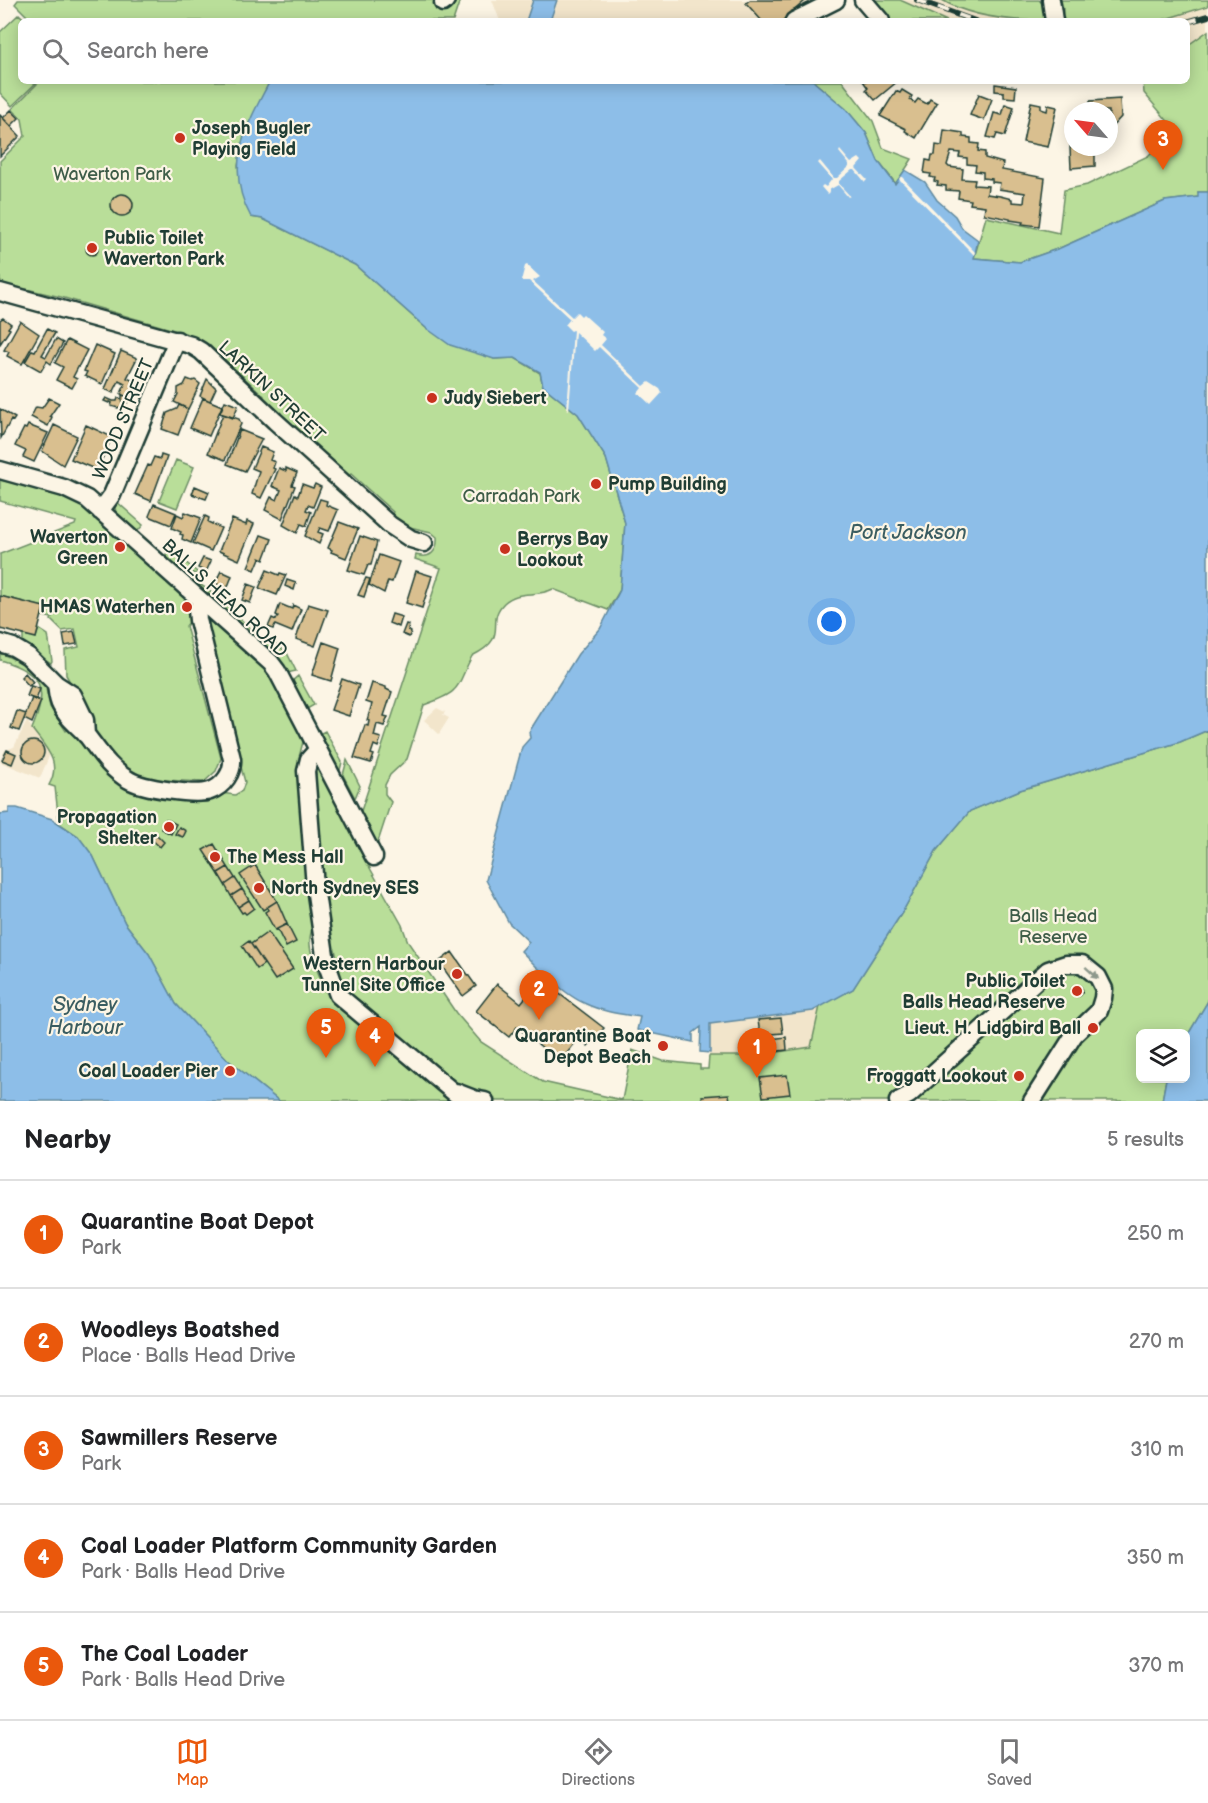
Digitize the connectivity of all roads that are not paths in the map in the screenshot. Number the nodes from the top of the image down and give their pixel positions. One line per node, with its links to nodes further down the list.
1 (836, 0): 4 (street)
2 (863, 0): 5 (street)
3 (1051, 0): 6 (street)
4 (800, 18)
5 (878, 18)
6 (1054, 18)
7 (0, 292): 8 (street, LARKIN STREET)
8 (177, 340): 10 (street, WOOD STREET); 11 (street, LARKIN STREET)
9 (0, 470): 10 (street, BALLS HEAD ROAD)
10 (100, 511): 12 (street, BALLS HEAD ROAD)
11 (424, 543)
12 (202, 603): 13 (street); 14 (street, BALLS HEAD ROAD)
13 (0, 643)
14 (318, 749): 15 (street, BALLS HEAD ROAD); 16 (street)
15 (374, 857)
16 (458, 1096): 17 (street)
17 (485, 1101)
18 (898, 1101): 19 (street, one-way to 19)
19 (1032, 1101)

